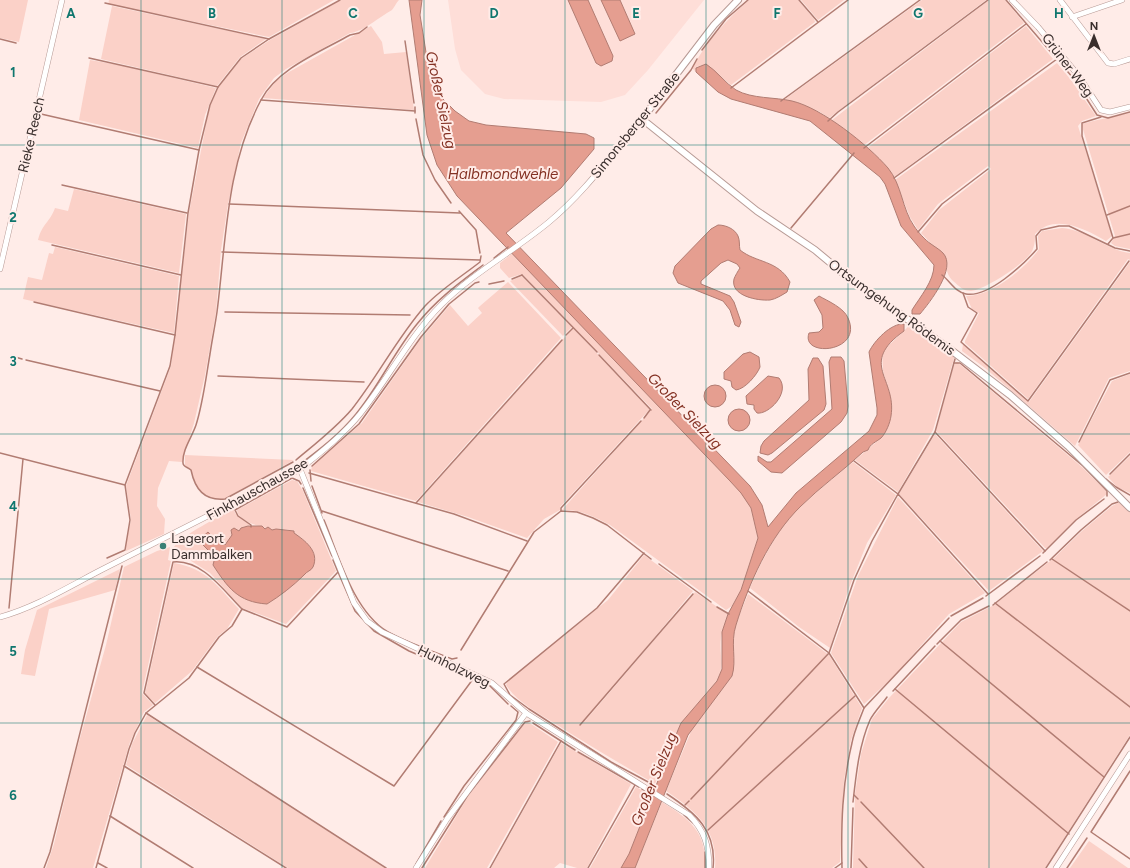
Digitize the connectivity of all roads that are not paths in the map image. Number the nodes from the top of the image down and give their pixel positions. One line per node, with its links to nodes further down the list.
1 (62, 0): 11 (street, Rieke Reech)
2 (738, 0): 9 (main road, Simonsberger Straße)
3 (1012, 0): 8 (street, Grüner Weg)
4 (1060, 0): 6 (street)
5 (1122, 0): 6 (street)
6 (1072, 17): 7 (street)
7 (1130, 59)
8 (1130, 107)
9 (642, 120): 10 (street, Simonsberger Straße); 13 (main road, Ortsumgehung Rödemis)
10 (506, 255): 12 (street, Finkhauschaussee)
11 (0, 269)
12 (300, 468): 14 (street, Finkhauschaussee); 15 (street, Hunholzweg)
13 (1130, 508)
14 (0, 616)
15 (526, 713): 17 (street); 18 (street, Hunholzweg)
16 (1130, 754): 19 (street)
17 (416, 868)
18 (709, 868)
19 (1056, 868)

